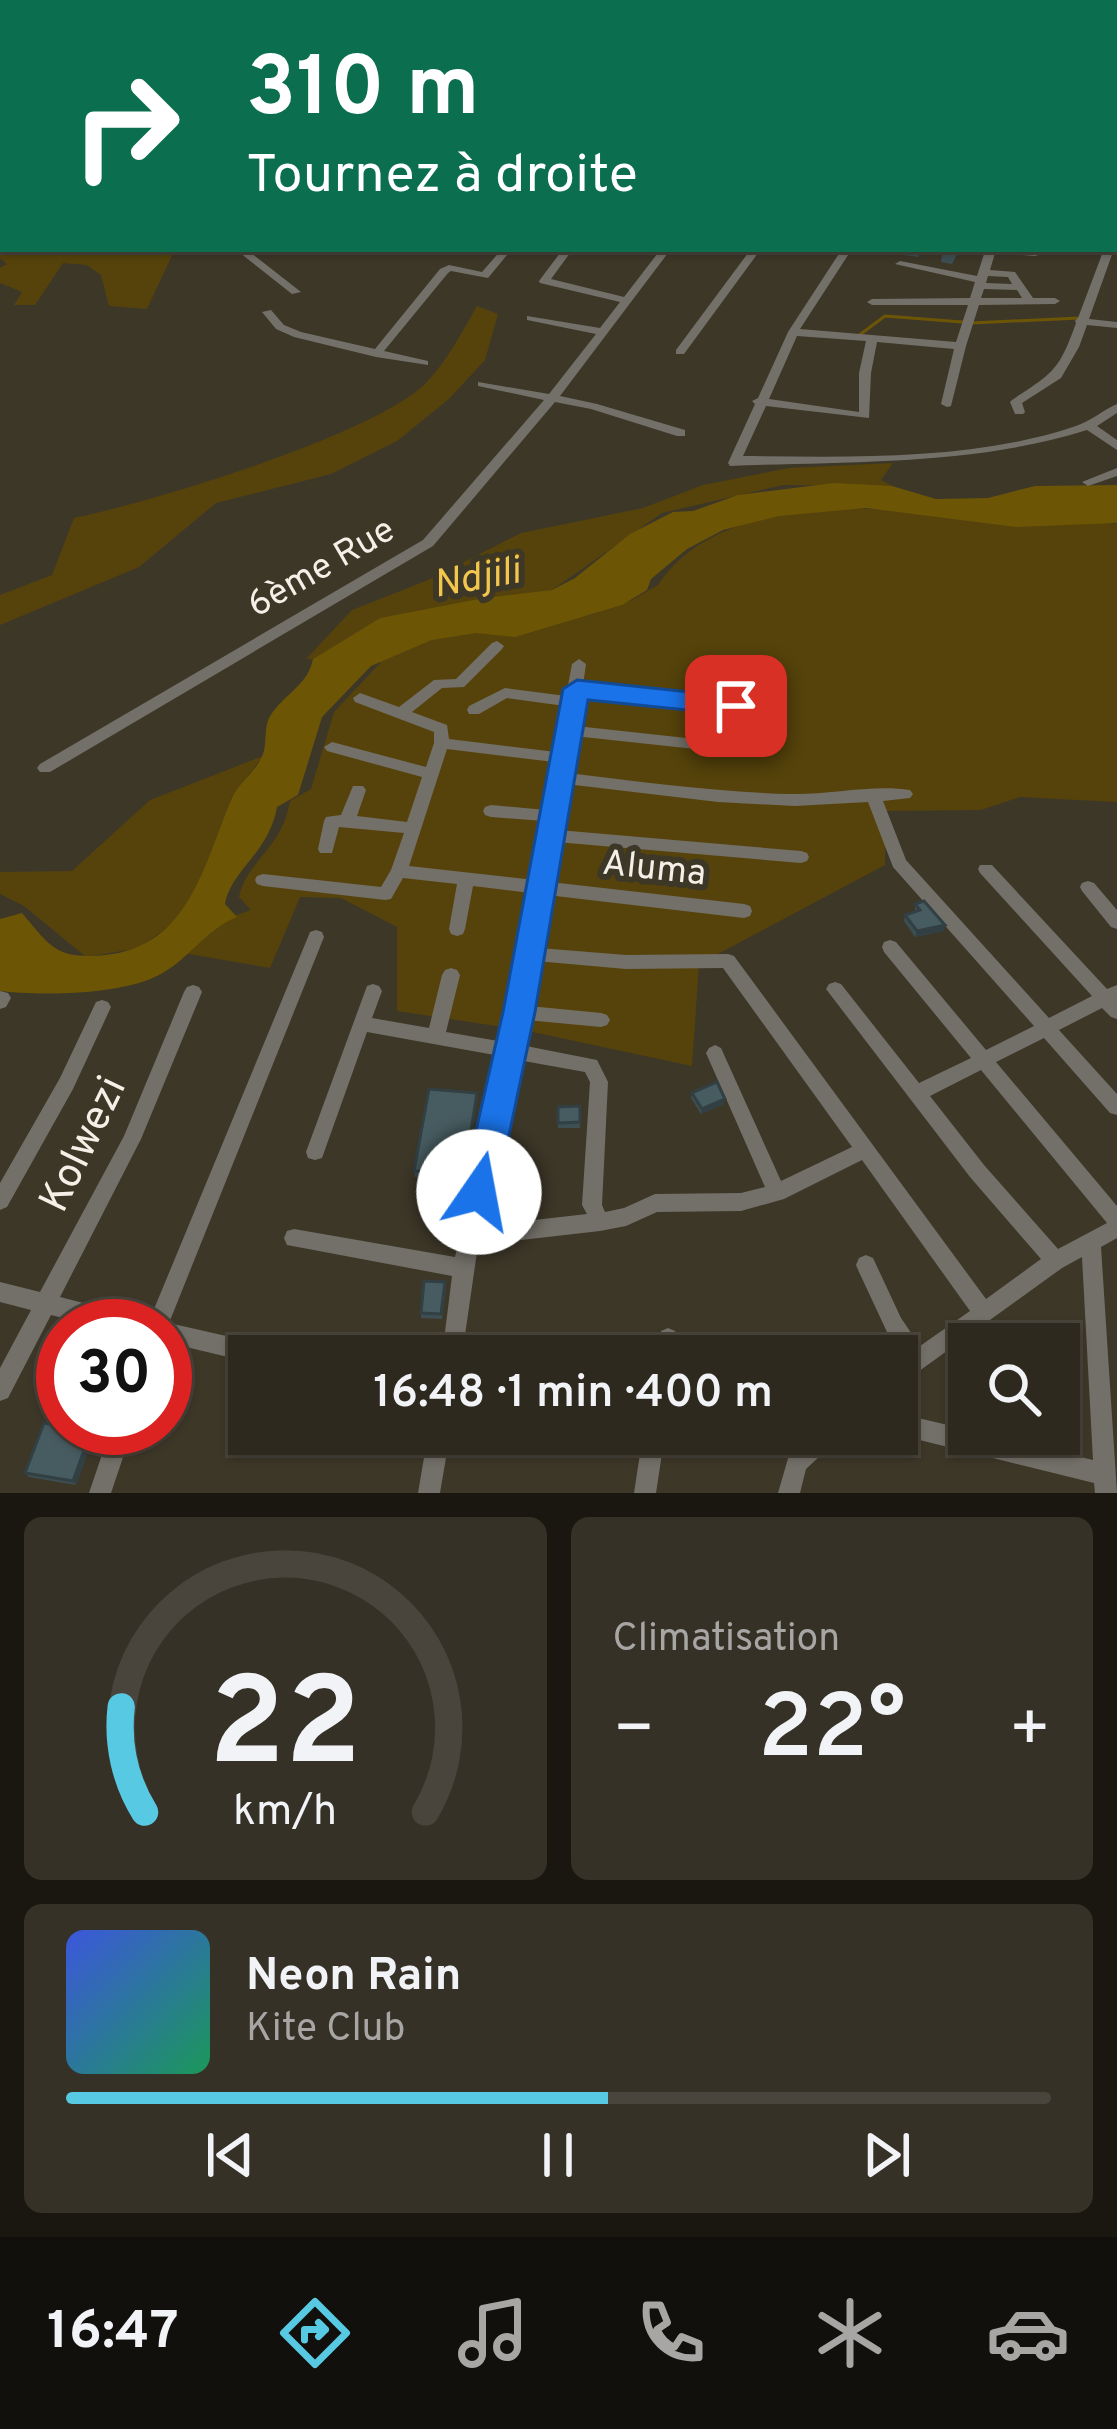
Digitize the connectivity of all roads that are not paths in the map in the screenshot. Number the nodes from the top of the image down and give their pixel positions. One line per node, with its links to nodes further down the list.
1 (244, 252): 11 (street)
2 (504, 252): 26 (street)
3 (566, 252): 13 (street)
4 (664, 252): 13 (street, 6ème Rue)
5 (754, 252): 25 (street)
6 (845, 252): 22 (street)
7 (988, 252): 10 (street)
8 (1108, 252): 19 (street)
9 (900, 264): 10 (street)
10 (980, 279): 12 (street); 16 (street)
11 (296, 292)
12 (1028, 299): 14 (street); 16 (street)
13 (624, 300): 21 (street, 6ème Rue)
14 (1055, 301)
15 (872, 302): 16 (street)
16 (973, 303): 24 (street)
17 (267, 312): 26 (street)
18 (532, 318): 21 (street)
19 (1081, 319): 20 (street); 33 (street)
20 (1117, 325)
21 (603, 332): 29 (street, 6ème Rue)
22 (793, 332): 23 (street); 30 (street)
23 (872, 339): 24 (street); 30 (street)
24 (960, 346): 31 (street)
25 (680, 352)
26 (376, 354): 27 (street)
27 (424, 363)
28 (482, 383): 29 (street)
29 (554, 397): 35 (street); 50 (street, 6ème Rue)
30 (758, 401): 34 (street)
31 (947, 404)
32 (1117, 408): 34 (street)
33 (1019, 412)
34 (1088, 426): 36 (street)
35 (681, 433)
36 (1117, 446)
37 (1117, 472): 38 (street)
38 (1088, 482)
39 (497, 646): 45 (street)
40 (579, 664): 41 (street)
41 (575, 696): 43 (street); 44 (street); 46 (street)
42 (360, 698): 45 (street)
43 (736, 706)
44 (474, 710)
45 (402, 712): 48 (street)
46 (568, 730): 49 (street); 51 (street)
47 (332, 746): 52 (street)
48 (440, 746): 51 (street); 52 (street)
49 (723, 747)
50 (45, 768)
51 (561, 768): 55 (street); 58 (street)
52 (428, 773): 59 (street)
53 (358, 790): 57 (street)
54 (905, 794): 55 (street)
55 (873, 795): 83 (street)
56 (491, 811): 58 (street)
57 (347, 821): 59 (street); 60 (street)
58 (550, 825): 61 (street); 66 (street)
59 (412, 828): 63 (street)
60 (326, 849)
61 (801, 857)
62 (986, 869): 78 (street)
63 (399, 871): 64 (street, Aluma); 65 (street)
64 (466, 877): 66 (street, Aluma); 70 (street)
65 (263, 880)
66 (540, 886): 68 (street, Aluma); 73 (street)
67 (1088, 887): 69 (street)
68 (744, 911)
69 (1117, 922)
70 (457, 928)
71 (316, 937): 104 (street)
72 (890, 947): 87 (street)
73 (529, 954): 80 (street); 90 (street)
74 (452, 974): 84 (street)
75 (835, 989): 88 (street)
76 (373, 991): 82 (street)
77 (193, 992): 103 (street, Kolwezi)
78 (1113, 1001): 83 (street)
79 (102, 1007): 93 (street)
80 (519, 1012): 81 (street); 85 (street)
81 (601, 1020)
82 (362, 1024): 84 (street); 91 (street)
83 (1047, 1028): 87 (street); 89 (street)
84 (436, 1036): 85 (street)
85 (511, 1049): 94 (street); 96 (street)
86 (715, 1053): 92 (street)
87 (984, 1062): 88 (street); 95 (street)
88 (916, 1094): 99 (street)
89 (1117, 1107)
90 (864, 1150): 92 (street); 106 (street)
91 (315, 1152)
92 (778, 1193): 94 (street)
93 (0, 1201)
94 (600, 1222): 96 (street)
95 (1117, 1224): 98 (street)
96 (470, 1237): 101 (street)
97 (294, 1238): 101 (street)
98 (1091, 1240): 99 (street); 119 (street)
99 (1055, 1261): 106 (street)
100 (866, 1265): 109 (street)
101 (463, 1268): 108 (street)
102 (0, 1292): 105 (street)
103 (48, 1299)
104 (168, 1299)
105 (36, 1301)
106 (982, 1311): 112 (street)
107 (36, 1322): 113 (street, Kolwezi)
108 (455, 1335)
109 (900, 1335)
110 (192, 1338): 111 (street)
111 (228, 1346)
112 (918, 1358)
113 (0, 1390)
114 (918, 1430): 119 (street)
115 (113, 1455): 120 (street)
116 (435, 1455): 121 (street)
117 (651, 1455): 122 (street)
118 (805, 1455): 123 (street)
119 (1110, 1482)
120 (100, 1493)
121 (429, 1493)
122 (645, 1493)
123 (789, 1493)

